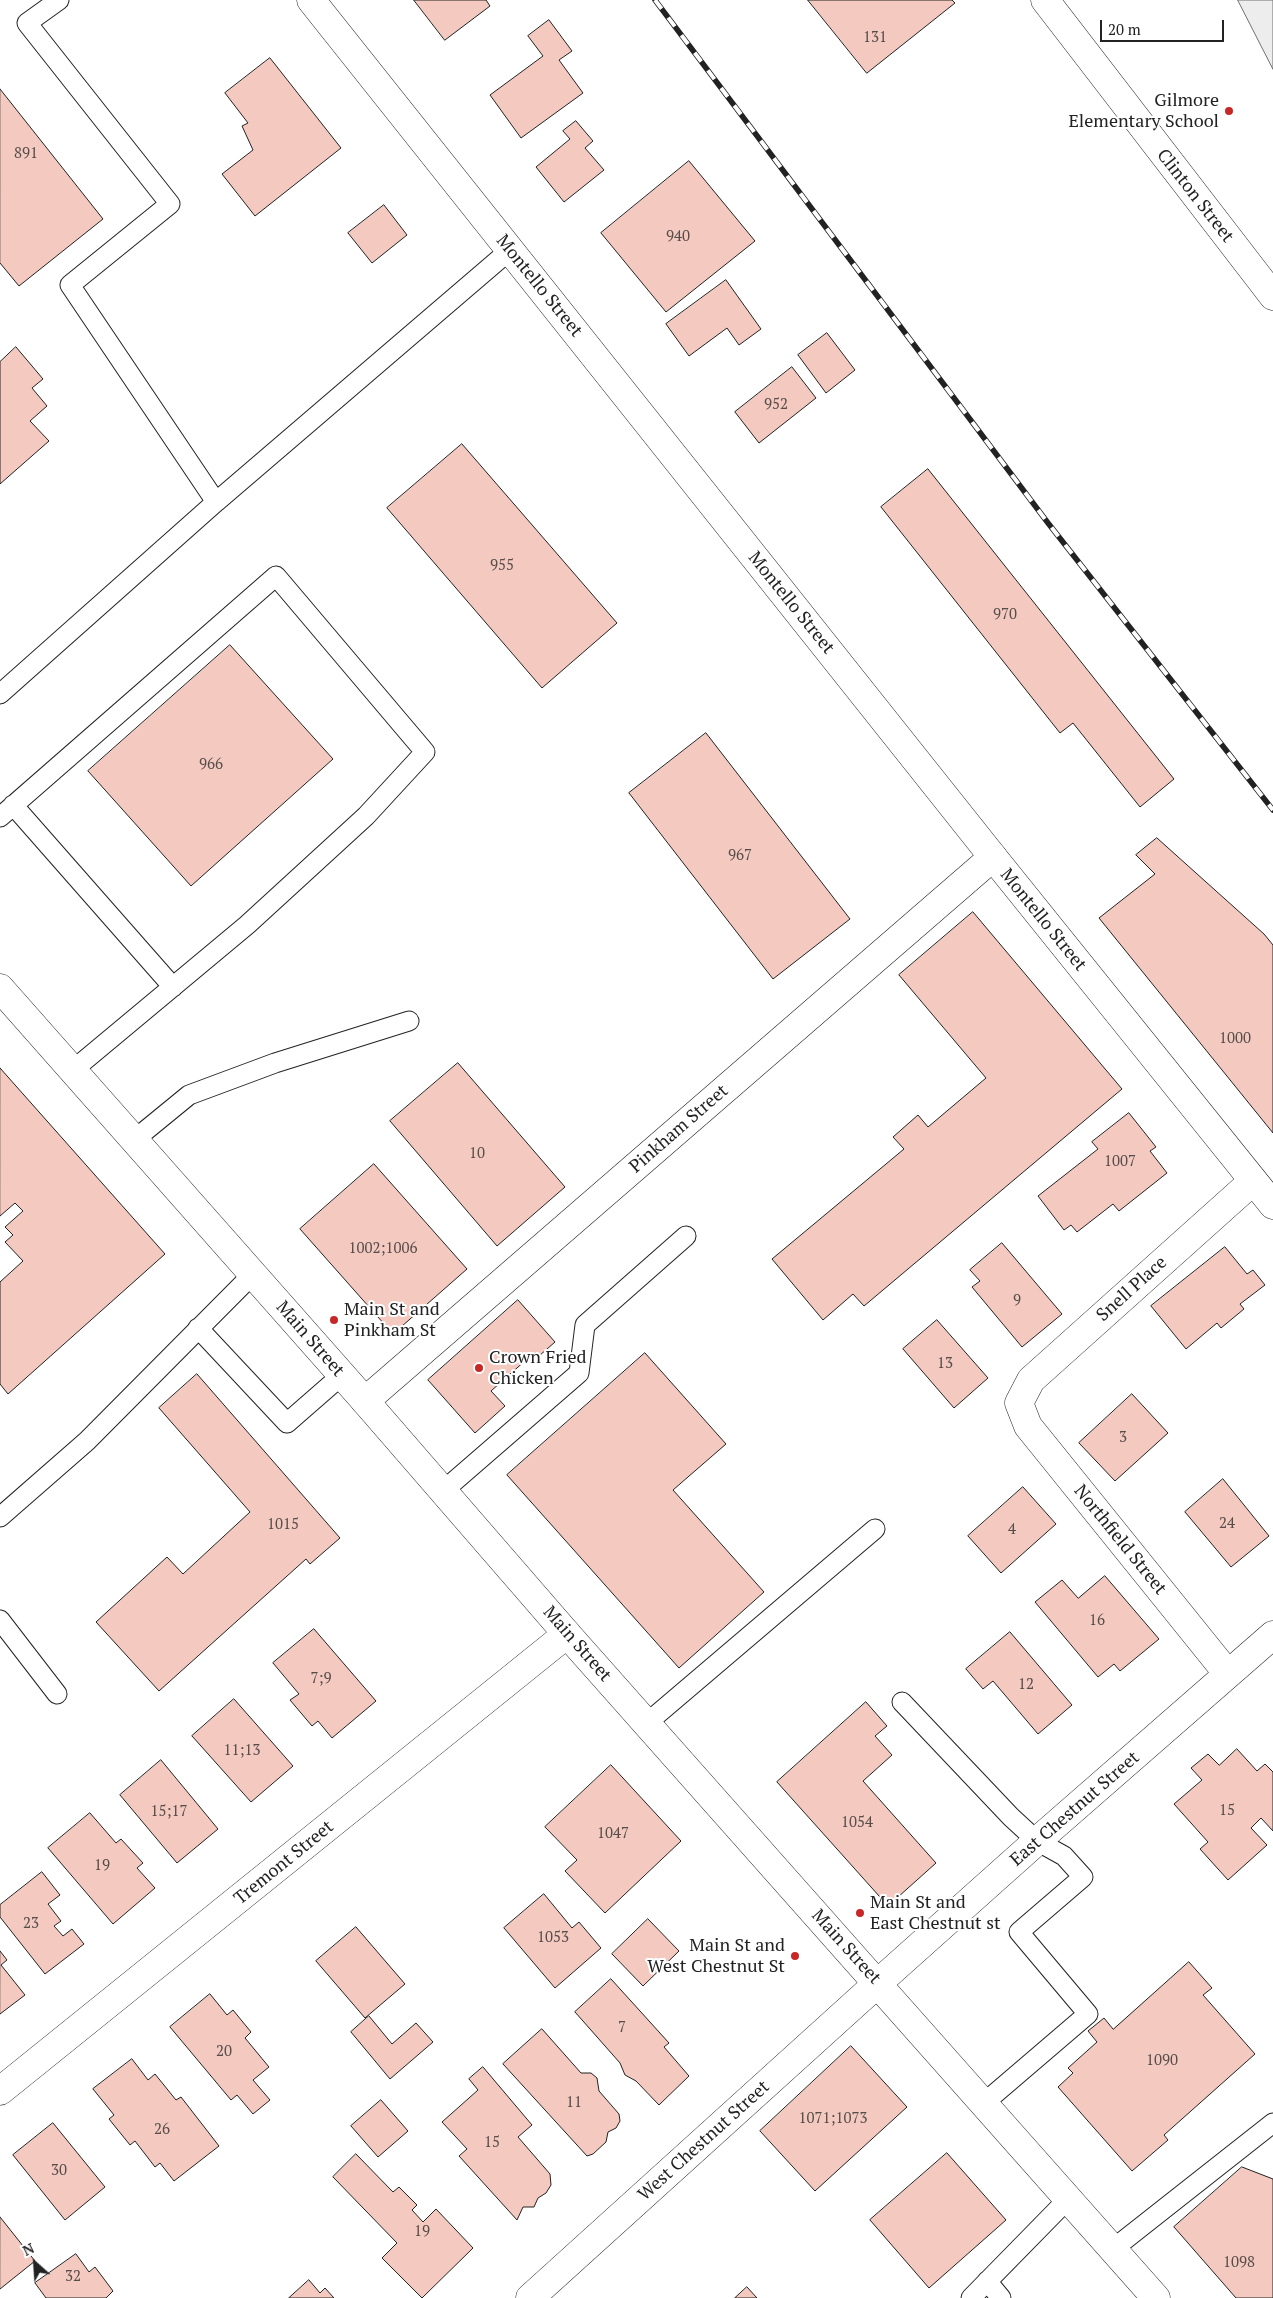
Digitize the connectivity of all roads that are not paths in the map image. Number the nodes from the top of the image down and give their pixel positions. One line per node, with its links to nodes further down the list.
1 (59, 0): 6 (lane)
2 (311, 0): 4 (main road, Montello Street)
3 (1045, 0): 5 (main road, Clinton Street)
4 (510, 250): 6 (lane); 9 (main road, Montello Street)
5 (1273, 296)
6 (216, 502): 7 (lane)
7 (0, 694)
8 (7, 811): 10 (lane); 10 (lane)
9 (993, 857): 15 (main road, Montello Street); 21 (main road, Pinkham Street)
10 (174, 987): 13 (lane)
11 (0, 988): 13 (main road, Main Street)
12 (408, 1021): 14 (lane)
13 (73, 1070): 14 (main road, Main Street)
14 (134, 1140): 18 (main road, Main Street)
15 (1254, 1180): 16 (main road, Montello Street); 22 (main road, Snell Place)
16 (1273, 1205)
17 (686, 1236): 23 (lane)
18 (253, 1274): 19 (lane); 20 (main road, Main Street)
19 (198, 1328): 20 (lane); 24 (lane)
20 (342, 1375): 21 (main road, Main Street)
21 (365, 1401): 23 (main road, Main Street)
22 (1018, 1403): 29 (main road, Northfield Street)
23 (443, 1491): 27 (main road, Main Street)
24 (0, 1517)
25 (875, 1529): 32 (lane)
26 (0, 1620): 30 (lane)
27 (567, 1634): 32 (main road, Main Street); 35 (main road, Tremont Street)
28 (1273, 1635): 29 (main road, East Chestnut Street)
29 (1228, 1674): 33 (main road, East Chestnut Street)
30 (57, 1694)
31 (902, 1702): 33 (lane)
32 (647, 1723): 34 (main road, Main Street)
33 (1037, 1841): 34 (main road, East Chestnut Street); 36 (lane)
34 (878, 1983): 36 (main road, Main Street); 41 (main road, West Chestnut Street)
35 (0, 2091)
36 (984, 2104): 38 (main road, Main Street)
37 (1273, 2123): 39 (lane)
38 (1068, 2198): 39 (main road, Main Street); 40 (lane)
39 (1112, 2249): 44 (main road, Main Street)
40 (988, 2281): 42 (lane); 43 (lane)
41 (530, 2298)
42 (971, 2298)
43 (1001, 2298)
44 (1156, 2298)

